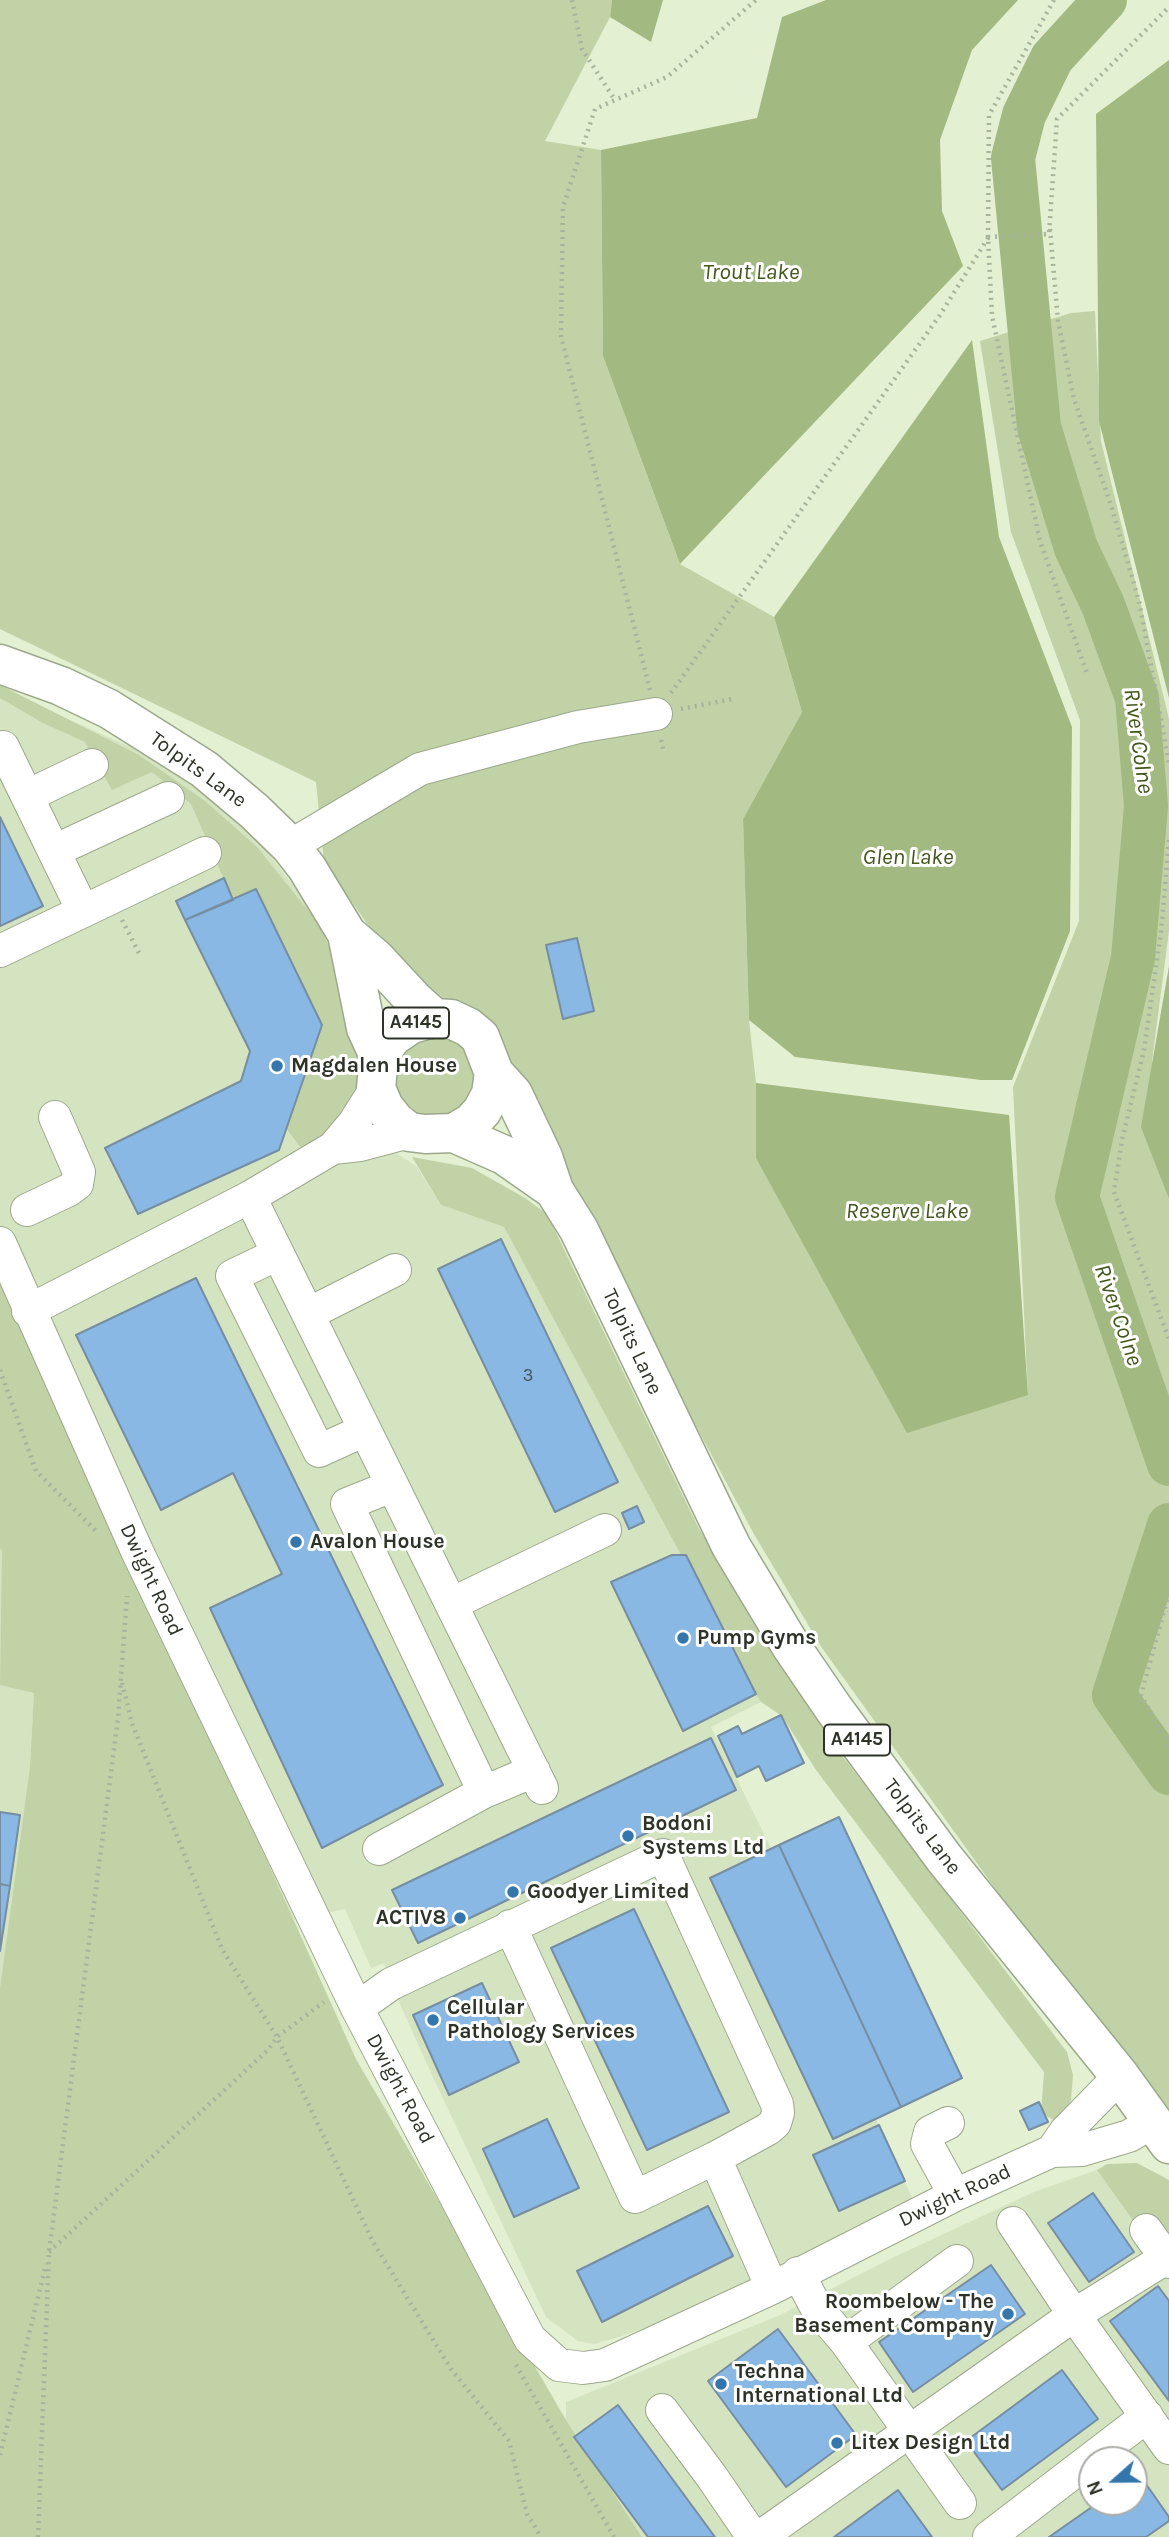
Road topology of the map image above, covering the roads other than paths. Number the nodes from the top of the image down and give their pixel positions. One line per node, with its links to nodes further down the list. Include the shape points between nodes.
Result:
1 (0, 664): 7 (main road, Tolpits Lane / A4145, via 109,709 204,769)
2 (656, 714): 7 (street, via 578,727 420,769)
3 (3, 747): 5 (street)
4 (92, 765): 5 (street)
5 (27, 796): 8 (street)
6 (168, 797): 8 (street)
7 (290, 846): 11 (main road, Tolpits Lane / A4145)
8 (54, 851): 10 (street)
9 (205, 853): 10 (street)
10 (83, 911): 12 (street)
11 (347, 934): 13 (main road, Tolpits Lane / A4145); 14 (main road, Tolpits Lane / A4145)
12 (0, 951)
13 (434, 1017): 14 (main road, A4145, via 411,1024 392,1037); 15 (main road, Tolpits Lane / A4145, via 451,1019 480,1037)
14 (377, 1072): 17 (main road, Tolpits Lane / A4145, via 384,1107); 19 (street, via 354,1123)
15 (494, 1073): 18 (main road, via 482,1111); 20 (main road, Tolpits Lane / A4145, via 513,1094)
16 (55, 1116): 22 (street, via 79,1172 77,1184)
17 (409, 1132): 18 (main road, Tolpits Lane / A4145); 19 (street)
18 (454, 1133): 20 (main road, Tolpits Lane / A4145, via 503,1155)
19 (333, 1148): 21 (street)
20 (554, 1190): 36 (main road, Tolpits Lane / A4145, via 579,1230 731,1546 791,1646 944,1858)
21 (250, 1197): 24 (street); 26 (street)
22 (27, 1210)
23 (0, 1243): 26 (street, Dwight Road)
24 (278, 1254): 27 (street); 28 (street, via 232,1276 319,1451)
25 (395, 1269): 27 (street)
26 (28, 1311): 35 (street, Dwight Road)
27 (308, 1314): 28 (street)
28 (365, 1430): 29 (street)
29 (392, 1486): 31 (street); 32 (street, via 347,1504)
30 (605, 1530): 31 (street)
31 (451, 1604): 32 (street, via 538,1779)
32 (484, 1792): 33 (street)
33 (379, 1849)
34 (510, 1926): 35 (street); 40 (street, via 635,2197); 40 (street, via 663,1855 777,2104 775,2123)
35 (345, 2002): 46 (street, Dwight Road, via 530,2339 559,2365 605,2365)
36 (1120, 2077): 38 (main road, Tolpits Lane / A4145); 39 (street)
37 (948, 2123): 41 (street, via 930,2132 927,2144)
38 (1161, 2133): 39 (street, via 1129,2136 1082,2151)
39 (1052, 2151): 41 (street, Dwight Road)
40 (715, 2158): 46 (street)
41 (955, 2195): 46 (street, Dwight Road)
42 (1013, 2223): 47 (street)
43 (1146, 2230): 45 (street)
44 (957, 2260): 48 (street)
45 (1168, 2260): 47 (street)
46 (785, 2281): 48 (street, via 816,2307)
47 (1074, 2315): 50 (street); 51 (street)
48 (846, 2342): 51 (street)
49 (662, 2410): 54 (street)
50 (1147, 2416): 52 (street); 56 (street)
51 (909, 2431): 53 (street); 55 (street)
52 (1169, 2448)
53 (960, 2502)
54 (753, 2537)
55 (760, 2537)
56 (989, 2537)

